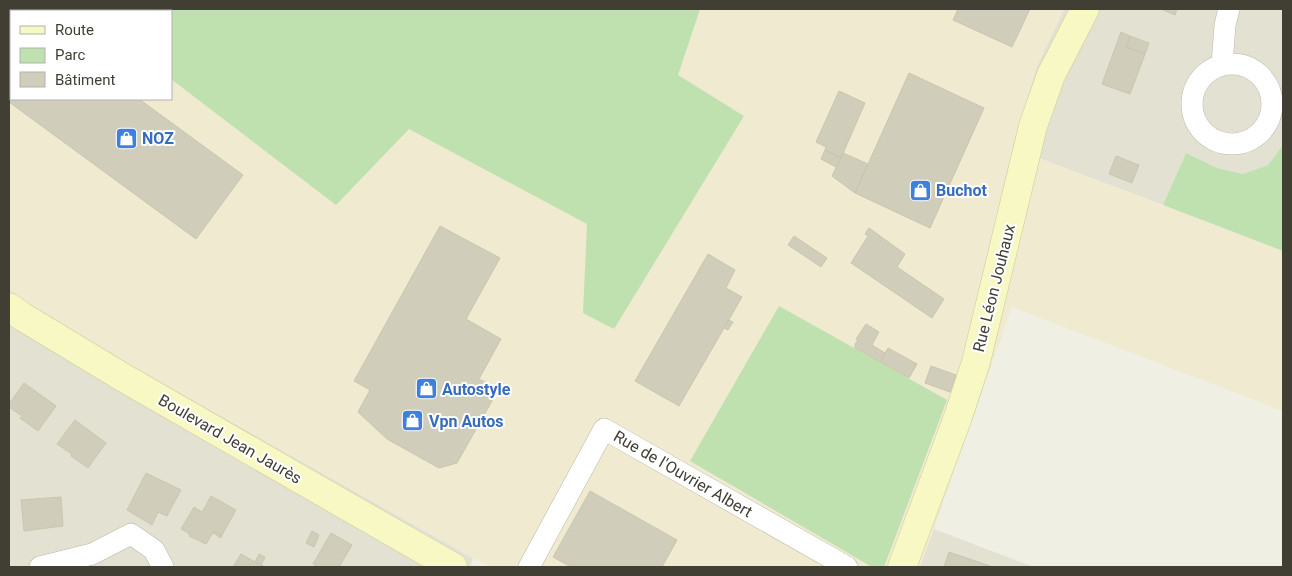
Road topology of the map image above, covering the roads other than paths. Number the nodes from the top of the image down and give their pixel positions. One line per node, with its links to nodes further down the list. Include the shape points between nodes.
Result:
1 (1085, 9): 10 (street, Rue Léon Jouhaux, via 1051,75 1033,126 976,362)
2 (1229, 9): 3 (street)
3 (1222, 64)
4 (9, 307): 7 (street, Boulevard Jean Jaurès, via 124,378)
5 (40, 567): 6 (street, via 92,554 131,534 154,550)
6 (163, 567)
7 (453, 567)
8 (529, 567): 9 (street, Rue de l'Ouvrier Albert, via 604,429)
9 (848, 567)
10 (902, 567)

